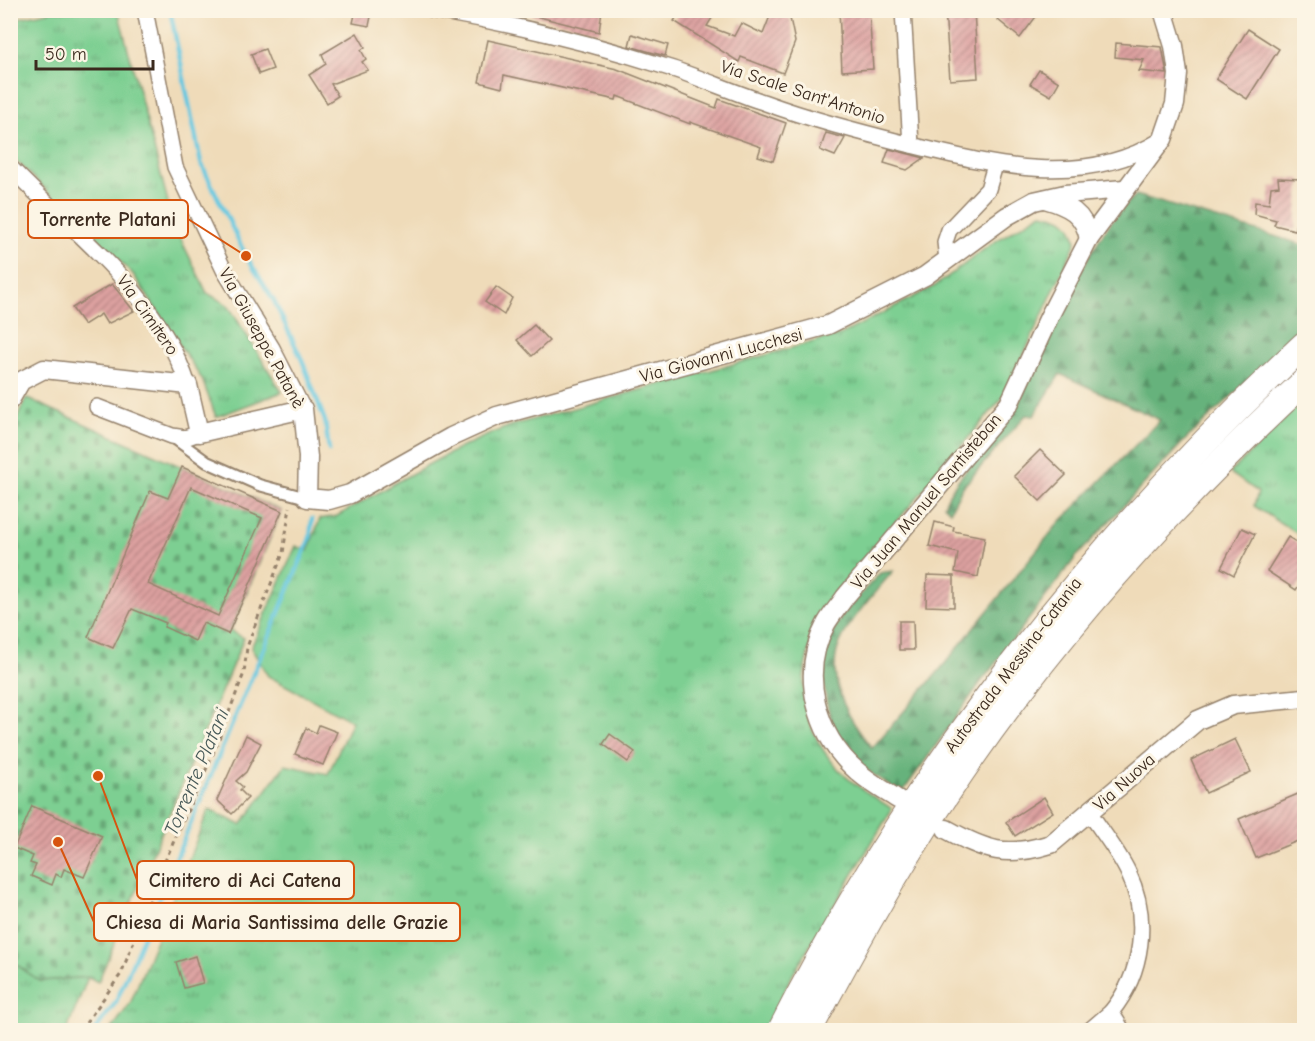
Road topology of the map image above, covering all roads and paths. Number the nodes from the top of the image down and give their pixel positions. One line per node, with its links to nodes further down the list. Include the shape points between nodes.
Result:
1 (145, 10): 20 (street, Via Giuseppe Patanè, via 175,167 224,270 272,348)
2 (432, 10): 6 (street, Via Scale Sant'Antonio, via 608,50 765,103)
3 (903, 10): 6 (street)
4 (1163, 10): 5 (street, Via Juan Manuel Santisteban, via 1178,74 1175,105)
5 (1163, 139): 7 (street, Via Scale Sant'Antonio); 8 (street, Via Juan Manuel Santisteban)
6 (911, 145): 9 (street, Via Scale Sant'Antonio)
7 (1130, 156): 8 (street); 9 (street, Via Scale Sant'Antonio, via 1052,170)
8 (1149, 160): 11 (street, Via Juan Manuel Santisteban)
9 (995, 165): 14 (street, via 988,189 949,230 945,242)
10 (10, 167): 17 (street, Via Cimitero, via 135,290 179,360)
11 (1124, 189): 12 (street, Via Giovanni Lucchesi); 13 (street, Via Juan Manuel Santisteban)
12 (1045, 198): 13 (street, via 1080,215); 14 (street, Via Giovanni Lucchesi, via 1008,216)
13 (1089, 239): 25 (street, Via Juan Manuel Santisteban, via 1009,404 845,597 820,641 813,676 820,721 834,747 857,772)
14 (947, 260): 23 (street, Via Giovanni Lucchesi, via 925,276 828,325 496,416 451,436 350,494 329,500)
15 (1305, 345): 30 (highway, Autostrada Messina-Catania, via 1150,498 1016,657 893,831)
16 (1305, 382): 31 (highway, Autostrada Messina-Catania, via 1168,515 1037,671 914,844)
17 (188, 385): 18 (street, via 44,369 21,381); 21 (street, Via Cimitero)
18 (10, 400)
19 (97, 407): 22 (street)
20 (303, 409): 21 (street); 23 (street, Via Giuseppe Patanè, via 308,457)
21 (199, 433): 22 (street, via 185,438)
22 (172, 436): 23 (street, via 207,462 259,485)
23 (299, 496): 29 (path, via 284,553 247,647 244,673 217,743 121,974)
24 (1305, 698): 26 (street, Via Nuova, via 1233,705 1198,720)
25 (899, 800)
26 (1090, 813): 27 (street, Via Nuova, via 1051,844 1004,853 978,847); 28 (street, via 1127,871 1138,899 1141,936 1136,963 1123,998)
27 (946, 829)
28 (1111, 1012): 32 (street); 33 (street)
29 (81, 1030)
30 (781, 1030)
31 (809, 1030)
32 (1090, 1030)
33 (1122, 1030)

